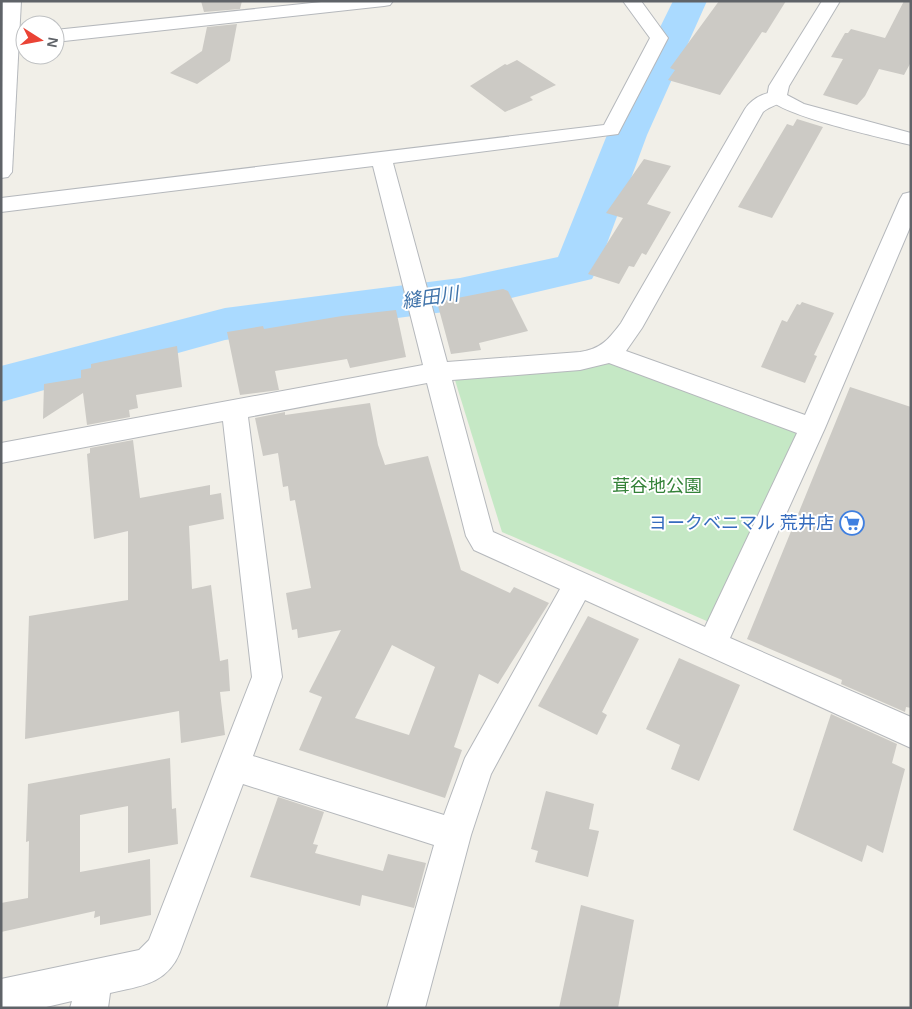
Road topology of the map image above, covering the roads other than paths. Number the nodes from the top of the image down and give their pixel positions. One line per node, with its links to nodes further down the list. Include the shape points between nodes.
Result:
1 (12, 1): 6 (street)
2 (384, 1): 5 (street)
3 (632, 1): 9 (street, via 659,38 611,130)
4 (830, 1): 7 (street, via 779,86)
5 (65, 35)
6 (12, 41): 10 (street)
7 (777, 97): 8 (street, via 797,108); 13 (street, via 755,109 630,328)
8 (911, 139)
9 (380, 158): 12 (street); 14 (street)
10 (1, 172)
11 (911, 199): 16 (street)
12 (1, 205)
13 (610, 354): 14 (street, via 580,361); 16 (street)
14 (436, 372): 15 (street); 18 (street, via 480,536 492,547)
15 (234, 409): 17 (street); 21 (street, via 267,669)
16 (812, 428): 19 (street)
17 (1, 453)
18 (578, 585): 19 (street); 22 (street, via 477,770)
19 (712, 645): 20 (street)
20 (911, 733)
21 (233, 765): 22 (street); 23 (street, via 162,952 152,963)
22 (454, 835): 25 (street)
23 (91, 993): 24 (street)
24 (1, 998)
25 (406, 1008)

